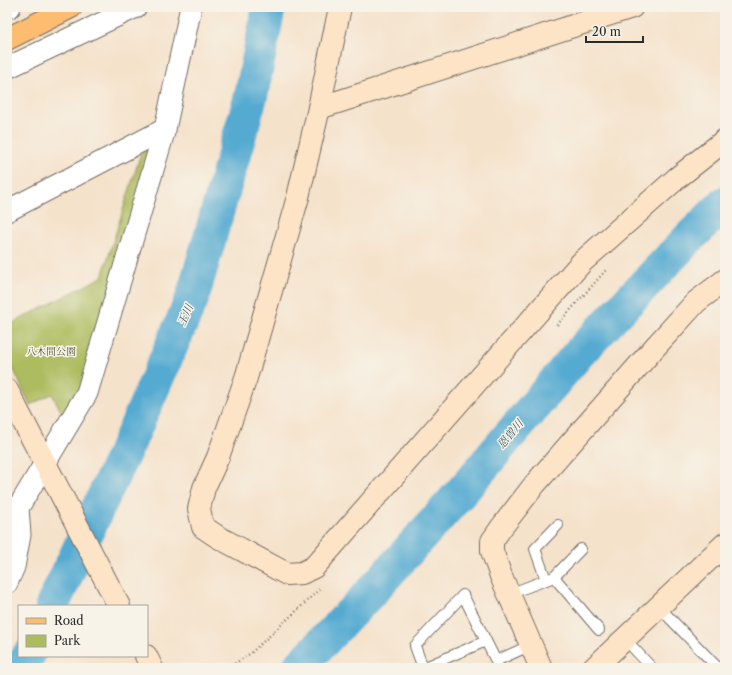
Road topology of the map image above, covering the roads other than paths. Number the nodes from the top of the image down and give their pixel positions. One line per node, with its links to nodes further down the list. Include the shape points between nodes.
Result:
1 (71, 7): 6 (main road)
2 (136, 7): 7 (street)
3 (191, 7): 9 (street)
4 (340, 7): 8 (street)
5 (632, 7): 8 (street)
6 (7, 39)
7 (7, 68)
8 (319, 108): 10 (street, via 298,196 246,378 218,457 204,488 199,509 203,527 287,574 302,573 314,567 582,262 677,178)
9 (165, 129): 11 (street); 14 (street, via 87,393)
10 (725, 140)
11 (7, 211)
12 (725, 280): 22 (street, via 696,302 655,347 535,484 492,541 492,551)
13 (7, 390): 14 (street)
14 (46, 466): 15 (street); 23 (street)
15 (18, 508): 17 (street); 21 (street, via 20,535 14,567)
16 (558, 525): 20 (lane, via 535,549)
17 (7, 531)
18 (725, 544): 24 (street)
19 (581, 549): 20 (lane)
20 (550, 578): 22 (lane); 25 (lane)
21 (7, 583)
22 (509, 594): 28 (street)
23 (118, 605)
24 (659, 606): 26 (street); 36 (lane)
25 (599, 630)
26 (625, 639): 31 (street); 35 (lane)
27 (486, 641): 30 (lane); 33 (lane); 33 (lane, via 463,595 415,646)
28 (531, 645): 30 (lane); 34 (street)
29 (146, 657): 32 (street)
30 (497, 664)
31 (602, 665)
32 (152, 668)
33 (423, 668)
34 (541, 668)
35 (652, 668)
36 (718, 668)

